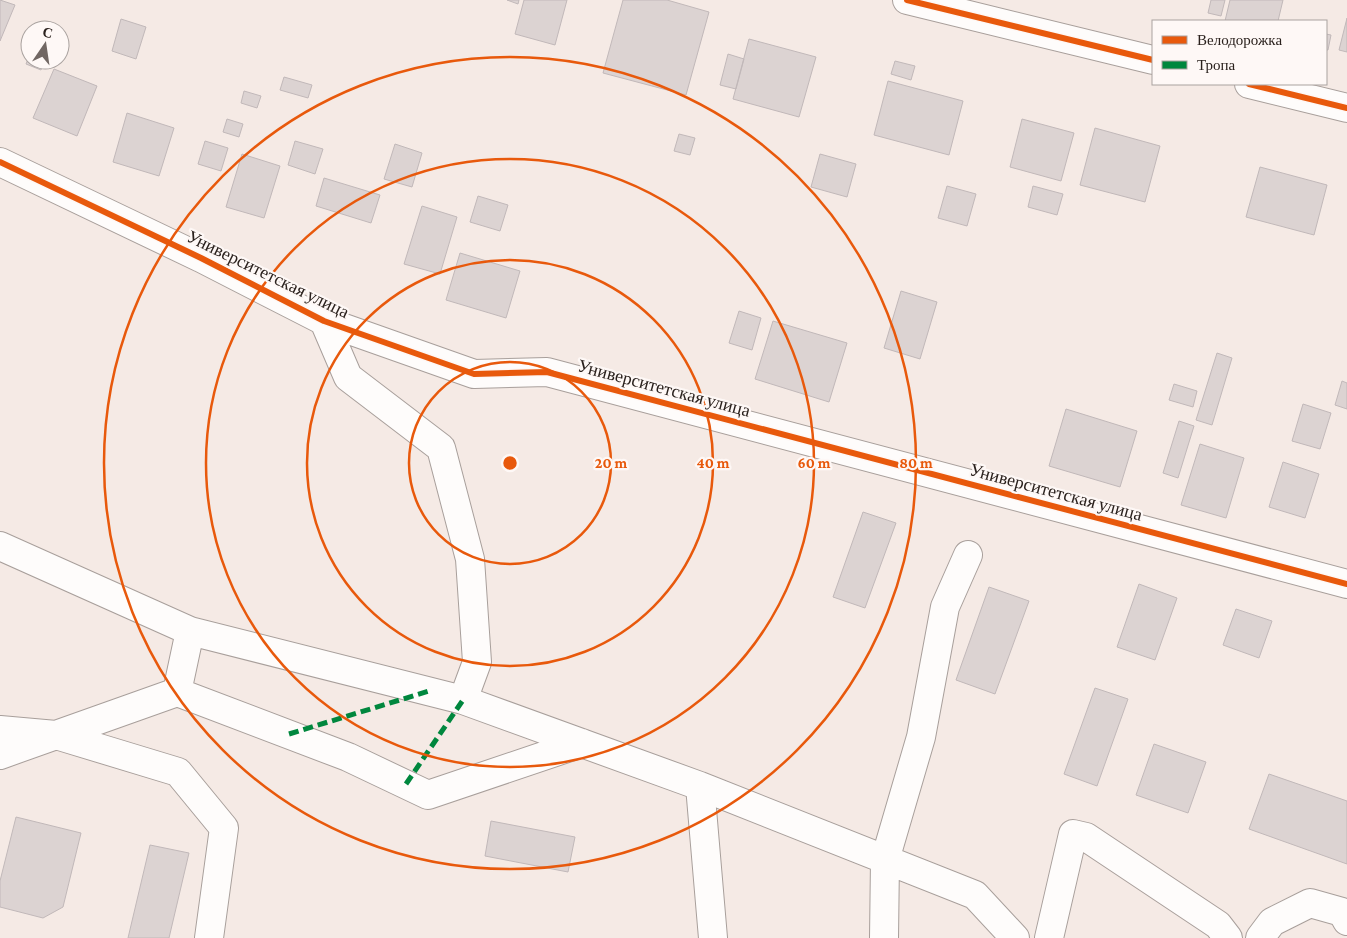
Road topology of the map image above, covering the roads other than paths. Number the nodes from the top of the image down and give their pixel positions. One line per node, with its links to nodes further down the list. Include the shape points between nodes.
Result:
1 (907, 0): 2 (street)
2 (1152, 60)
3 (1253, 85): 4 (street)
4 (1347, 108)
5 (0, 162): 6 (street, Университетская улица)
6 (324, 321): 9 (street, Университетская улица, via 474,374 547,372); 12 (street, via 348,377 441,448 470,559 477,662)
7 (0, 546): 10 (street)
8 (968, 555): 18 (street, via 945,607 921,737)
9 (1347, 584)
10 (190, 631): 11 (street); 12 (street)
11 (177, 692): 14 (street); 15 (street, via 348,757 428,795)
12 (462, 700): 15 (street)
13 (0, 730): 14 (street)
14 (56, 735): 16 (street); 20 (street, via 178,772 224,828)
15 (582, 743): 17 (street)
16 (0, 755)
17 (700, 786): 18 (street); 21 (street)
18 (885, 860): 22 (street); 23 (street, via 975,896)
19 (1347, 921): 26 (street, via 1342,912 1310,904 1272,922)
20 (209, 938)
21 (713, 938)
22 (884, 938)
23 (1015, 938)
24 (1048, 938): 25 (street, via 1073,834 1086,836 1218,925)
25 (1228, 938)
26 (1260, 938)

